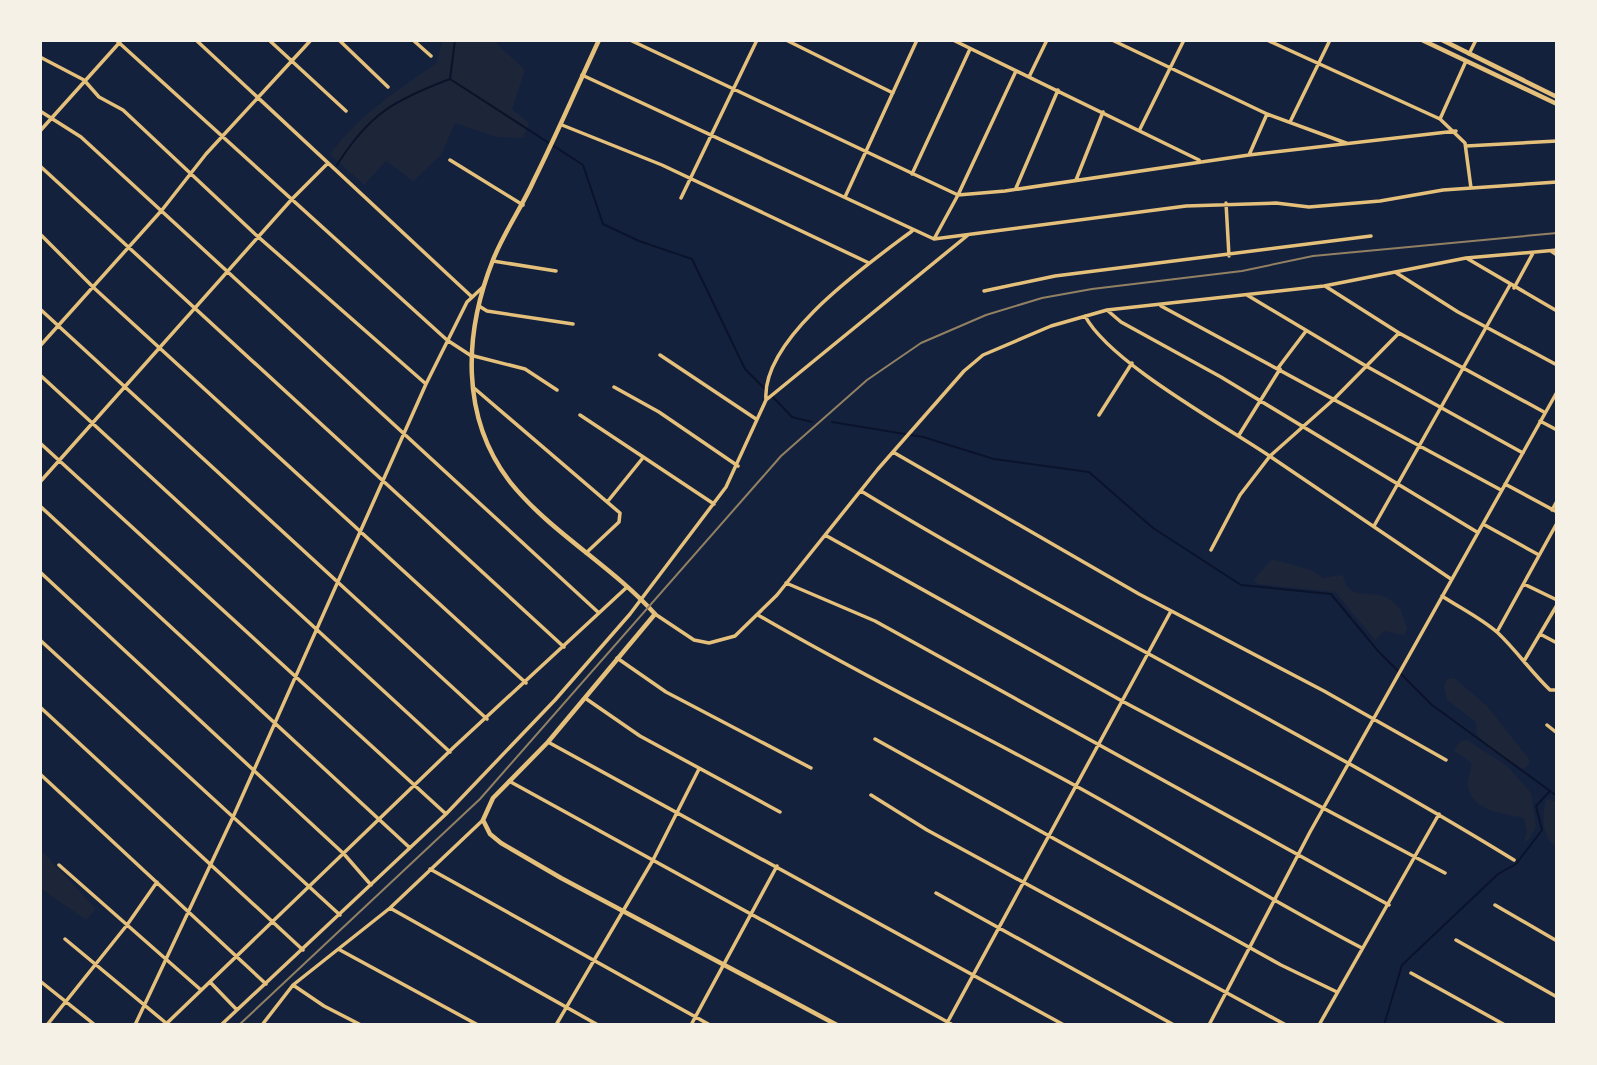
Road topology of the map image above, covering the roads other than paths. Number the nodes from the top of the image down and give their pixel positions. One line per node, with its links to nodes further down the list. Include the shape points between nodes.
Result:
1 (196, 40): 38 (street)
2 (270, 40): 26 (street)
3 (311, 40): 26 (street)
4 (339, 40): 33 (street)
5 (413, 40): 23 (street)
6 (599, 40): 30 (street)
7 (630, 40): 34 (street)
8 (757, 40): 34 (street)
9 (786, 40): 36 (street)
10 (917, 40): 36 (street)
11 (953, 40): 21 (street)
12 (1047, 40): 31 (street)
13 (1112, 40): 28 (street)
14 (1184, 40): 28 (street)
15 (1267, 40): 27 (street)
16 (1330, 40): 27 (street)
17 (1422, 40): 25 (street)
18 (1442, 40): 22 (street)
19 (1476, 40): 22 (street)
20 (119, 41): 32 (street); 52 (street)
21 (970, 48): 29 (street); 63 (street)
22 (1469, 54): 37 (street)
23 (430, 56)
24 (40, 57): 32 (street)
25 (1466, 61): 39 (street); 45 (street)
26 (293, 62): 38 (street); 41 (street)
27 (1319, 65): 45 (street); 46 (street)
28 (1170, 68): 43 (street); 48 (street)
29 (1016, 71): 31 (street); 69 (street)
30 (582, 75): 47 (street); 51 (street)
31 (1029, 77): 35 (street)
32 (84, 80): 44 (street); 62 (street)
33 (388, 87)
34 (733, 90): 51 (street); 56 (street)
35 (1058, 90): 42 (street); 67 (street)
36 (893, 93): 56 (street)
37 (1557, 97)
38 (259, 99): 52 (street); 60 (street)
39 (1557, 104)
40 (40, 111): 44 (street)
41 (346, 111)
42 (1103, 111): 48 (street); 65 (street)
43 (1267, 114): 46 (street); 57 (street)
44 (52, 117): 49 (street); 75 (street)
45 (1440, 119): 50 (street)
46 (1290, 122): 54 (street)
47 (562, 125): 64 (street); 74 (street)
48 (1140, 129): 59 (street)
49 (40, 131)
50 (1456, 131): 54 (street); 55 (street)
51 (712, 135): 64 (street); 70 (street)
52 (223, 136): 62 (street); 72 (street)
53 (1557, 141): 55 (street)
54 (1348, 143): 57 (street)
55 (1466, 146): 68 (street)
56 (865, 153): 63 (street); 70 (street)
57 (1249, 155): 59 (street)
58 (450, 160): 74 (street)
59 (1200, 161): 65 (street)
60 (328, 163): 72 (street); 98 (street)
61 (40, 166): 82 (street)
62 (191, 173): 75 (street); 80 (street)
63 (912, 174): 69 (street)
64 (691, 179): 71 (street); 88 (street)
65 (1076, 180): 67 (street)
66 (1557, 182): 68 (street)
67 (1016, 188): 69 (street)
68 (1471, 188): 73 (street, via 1309,207)
69 (958, 195): 81 (street)
70 (845, 197): 76 (street)
71 (681, 198)
72 (292, 200): 80 (street); 111 (street)
73 (1226, 203): 78 (street); 85 (street)
74 (523, 205): 87 (street)
75 (162, 210): 82 (street); 89 (street)
76 (912, 231): 81 (street); 88 (street)
77 (40, 234): 95 (street)
78 (968, 235): 81 (street); 128 (street)
79 (1371, 236): 85 (street)
80 (259, 238): 89 (street); 122 (street)
81 (934, 239)
82 (129, 247): 95 (street); 102 (street)
83 (1533, 253): 84 (street); 86 (street); 94 (street)
84 (1557, 253)
85 (1228, 256): 96 (street, via 1055,276)
86 (1466, 258): 91 (street); 94 (street)
87 (493, 261): 90 (street); 92 (street)
88 (869, 262): 128 (street, via 790,337 767,380)
89 (229, 271): 102 (street); 140 (street)
90 (556, 271)
91 (1394, 272): 93 (street); 108 (street)
92 (485, 286): 98 (street); 100 (street)
93 (1324, 286): 97 (street); 110 (street)
94 (1512, 287): 104 (street); 108 (street)
95 (94, 288): 107 (street); 113 (street)
96 (984, 292)
97 (1245, 294): 99 (street); 109 (street)
98 (471, 296): 111 (street)
99 (1159, 305): 103 (street); 119 (street)
100 (479, 306): 106 (street); 114 (street)
101 (40, 309): 107 (street)
102 (196, 309): 113 (street); 150 (street)
103 (1107, 310): 105 (street); 130 (street)
104 (1557, 311)
105 (1085, 316): 116 (street, via 1091,328); 144 (street, via 983,355)
106 (573, 324)
107 (59, 326): 112 (street); 124 (street)
108 (1487, 326): 117 (street); 120 (street)
109 (1306, 331): 118 (street); 119 (street)
110 (1399, 332): 118 (street); 120 (street)
111 (447, 340): 114 (street); 122 (street)
112 (40, 346)
113 (162, 348): 124 (street); 164 (street)
114 (470, 355): 123 (street); 126 (street, via 525,369)
115 (660, 355): 135 (street)
116 (1132, 363): 134 (street); 141 (street)
117 (1557, 365)
118 (1366, 366): 129 (street); 131 (street)
119 (1279, 368): 129 (street); 130 (street)
120 (1464, 368): 131 (street); 132 (street)
121 (40, 375): 137 (street)
122 (426, 384): 140 (street)
123 (472, 386): 156 (street); 168 (street, via 480,426 511,483)
124 (126, 387): 137 (street); 172 (street)
125 (614, 387): 149 (street)
126 (557, 390)
127 (1557, 392): 132 (street)
128 (766, 400): 135 (street)
129 (1333, 400): 138 (street); 143 (street)
130 (1258, 401): 138 (street); 141 (street)
131 (1441, 408): 143 (street); 145 (street)
132 (1544, 412): 136 (street)
133 (580, 415): 147 (street)
134 (1099, 415)
135 (756, 419): 149 (street)
136 (1540, 421): 139 (street); 145 (street)
137 (93, 424): 148 (street); 184 (street)
138 (1301, 427): 146 (street); 152 (street)
139 (1557, 430)
140 (406, 433): 150 (street); 181 (street)
141 (1239, 436): 146 (street)
142 (40, 443): 148 (street)
143 (1419, 446): 152 (street); 154 (street)
144 (893, 452): 155 (street); 180 (street)
145 (1523, 453): 153 (street)
146 (1270, 456): 163 (street); 167 (street, via 1240,495)
147 (642, 459): 156 (street); 158 (street)
148 (60, 461): 151 (street); 193 (street)
149 (738, 466): 158 (street)
150 (383, 481): 164 (street); 189 (street)
151 (40, 482)
152 (1398, 484): 163 (street); 165 (street)
153 (1505, 484): 154 (street); 160 (street)
154 (1501, 489): 162 (street)
155 (861, 491): 166 (street); 190 (street)
156 (608, 501): 168 (street, via 621,518)
157 (1557, 501): 160 (street)
158 (714, 504): 177 (street)
159 (40, 506): 201 (street)
160 (1554, 511)
161 (1557, 523): 169 (street)
162 (1482, 524): 165 (street); 169 (street)
163 (1374, 526): 171 (street)
164 (361, 531): 172 (street); 194 (street)
165 (1477, 532): 171 (street)
166 (825, 535): 173 (street); 197 (street)
167 (1211, 550)
168 (585, 554): 175 (street)
169 (1539, 555): 174 (street)
170 (40, 572): 210 (street)
171 (1451, 579): 176 (street)
172 (337, 582): 184 (street); 199 (street)
173 (786, 583): 183 (street); 206 (street, via 875,621)
174 (1524, 584): 178 (street); 185 (street)
175 (626, 588): 177 (street); 181 (street)
176 (1442, 595): 185 (street); 200 (street)
177 (640, 600): 182 (street); 221 (street, via 555,700)
178 (1557, 600)
179 (1557, 605): 186 (street)
180 (1171, 611): 190 (street); 200 (street)
181 (599, 614): 189 (street)
182 (655, 614): 183 (street, via 694,640 709,643 735,636); 191 (street)
183 (758, 615): 216 (street)
184 (316, 628): 193 (street); 207 (street)
185 (1497, 632): 192 (street)
186 (1540, 633): 188 (street); 192 (street)
187 (40, 640): 223 (street)
188 (1557, 643)
189 (564, 647): 194 (street)
190 (1147, 655): 197 (street); 209 (street)
191 (617, 658): 196 (street); 211 (street, via 666,692)
192 (1524, 661): 195 (street, via 1550,690)
193 (295, 678): 201 (street); 215 (street)
194 (526, 683): 199 (street)
195 (1557, 690)
196 (585, 698): 205 (street); 212 (street)
197 (1122, 701): 206 (street); 218 (street)
198 (40, 707): 233 (street)
199 (486, 719): 207 (street)
200 (1373, 719): 208 (street); 209 (street)
201 (275, 721): 210 (street); 224 (street)
202 (1546, 725): 203 (street)
203 (1557, 733)
204 (875, 739): 226 (street)
205 (548, 742): 214 (street); 220 (street)
206 (1098, 744): 216 (street); 229 (street)
207 (450, 752): 215 (street)
208 (1446, 760)
209 (1348, 764): 218 (street); 222 (street)
210 (253, 768): 223 (street); 228 (street)
211 (811, 768)
212 (699, 769): 219 (street); 220 (street)
213 (40, 774): 239 (street)
214 (509, 781): 225 (street, via 494,797); 231 (street)
215 (415, 785): 221 (street); 224 (street)
216 (1076, 786): 226 (street); 243 (street)
217 (871, 795): 238 (street, via 927,830)
218 (1324, 809): 229 (street); 230 (street)
219 (780, 812)
220 (676, 813): 231 (street); 235 (street)
221 (446, 814): 227 (street)
222 (1439, 814): 230 (street); 232 (street)
223 (233, 817): 233 (street); 241 (street)
224 (380, 818): 227 (street); 228 (street)
225 (483, 820): 236 (street); 248 (street, via 501,843)
226 (1050, 835): 238 (street); 257 (street)
227 (410, 848): 240 (street)
228 (344, 854): 240 (street); 241 (street)
229 (1300, 854): 243 (street); 244 (street)
230 (1413, 859): 237 (street); 244 (street)
231 (653, 860): 248 (street); 249 (street)
232 (1514, 860)
233 (211, 864): 247 (street); 251 (street)
234 (59, 865): 252 (street)
235 (776, 866): 249 (street); 267 (street)
236 (430, 869): 246 (street); 263 (street)
237 (1445, 873)
238 (1025, 880): 253 (street); 274 (street)
239 (157, 882): 247 (street); 252 (street)
240 (371, 885): 250 (street)
241 (309, 887): 250 (street); 251 (street)
242 (936, 893): 253 (street)
243 (1274, 902): 257 (street); 258 (street)
244 (1388, 905): 258 (street)
245 (1495, 905): 256 (street)
246 (390, 908): 260 (street); 278 (street)
247 (189, 911): 261 (street); 262 (street)
248 (622, 913): 263 (street); 265 (street)
249 (752, 914): 265 (street); 281 (street)
250 (340, 915): 259 (street)
251 (273, 921): 259 (street); 261 (street)
252 (127, 925): 262 (street); 264 (street)
253 (998, 929): 267 (street); 297 (street)
254 (65, 939): 264 (street)
255 (1456, 940): 275 (street)
256 (1557, 941)
257 (1250, 947): 273 (street); 274 (street)
258 (1362, 948): 273 (street)
259 (303, 950): 270 (street)
260 (340, 950): 271 (street); 289 (street)
261 (237, 956): 269 (street); 270 (street)
262 (167, 958): 272 (street); 277 (street)
263 (596, 959): 278 (street); 280 (street)
264 (96, 964): 276 (street); 277 (street)
265 (725, 965): 280 (street); 294 (street)
266 (1411, 974): 301 (street)
267 (972, 976): 281 (street); 296 (street)
268 (40, 981): 276 (street)
269 (210, 982): 272 (street); 279 (street)
270 (266, 984): 279 (street)
271 (293, 985): 287 (street); 288 (street)
272 (201, 990): 282 (street)
273 (1337, 992): 300 (street)
274 (1225, 993): 298 (street); 299 (street)
275 (1557, 997)
276 (66, 1003): 283 (street); 284 (street)
277 (146, 1005): 282 (street); 285 (street)
278 (566, 1007): 290 (street); 291 (street)
279 (237, 1010): 286 (street)
280 (695, 1017): 292 (street); 293 (street)
281 (946, 1023): 295 (street)
282 (166, 1024)
283 (47, 1025)
284 (95, 1025)
285 (135, 1025)
286 (222, 1025)
287 (262, 1025)
288 (361, 1025)
289 (478, 1025)
290 (556, 1025)
291 (598, 1025)
292 (691, 1025)
293 (710, 1025)
294 (837, 1025)
295 (953, 1025)
296 (1065, 1025)
297 (1174, 1025)
298 (1209, 1025)
299 (1286, 1025)
300 (1319, 1025)
301 (1505, 1025)

